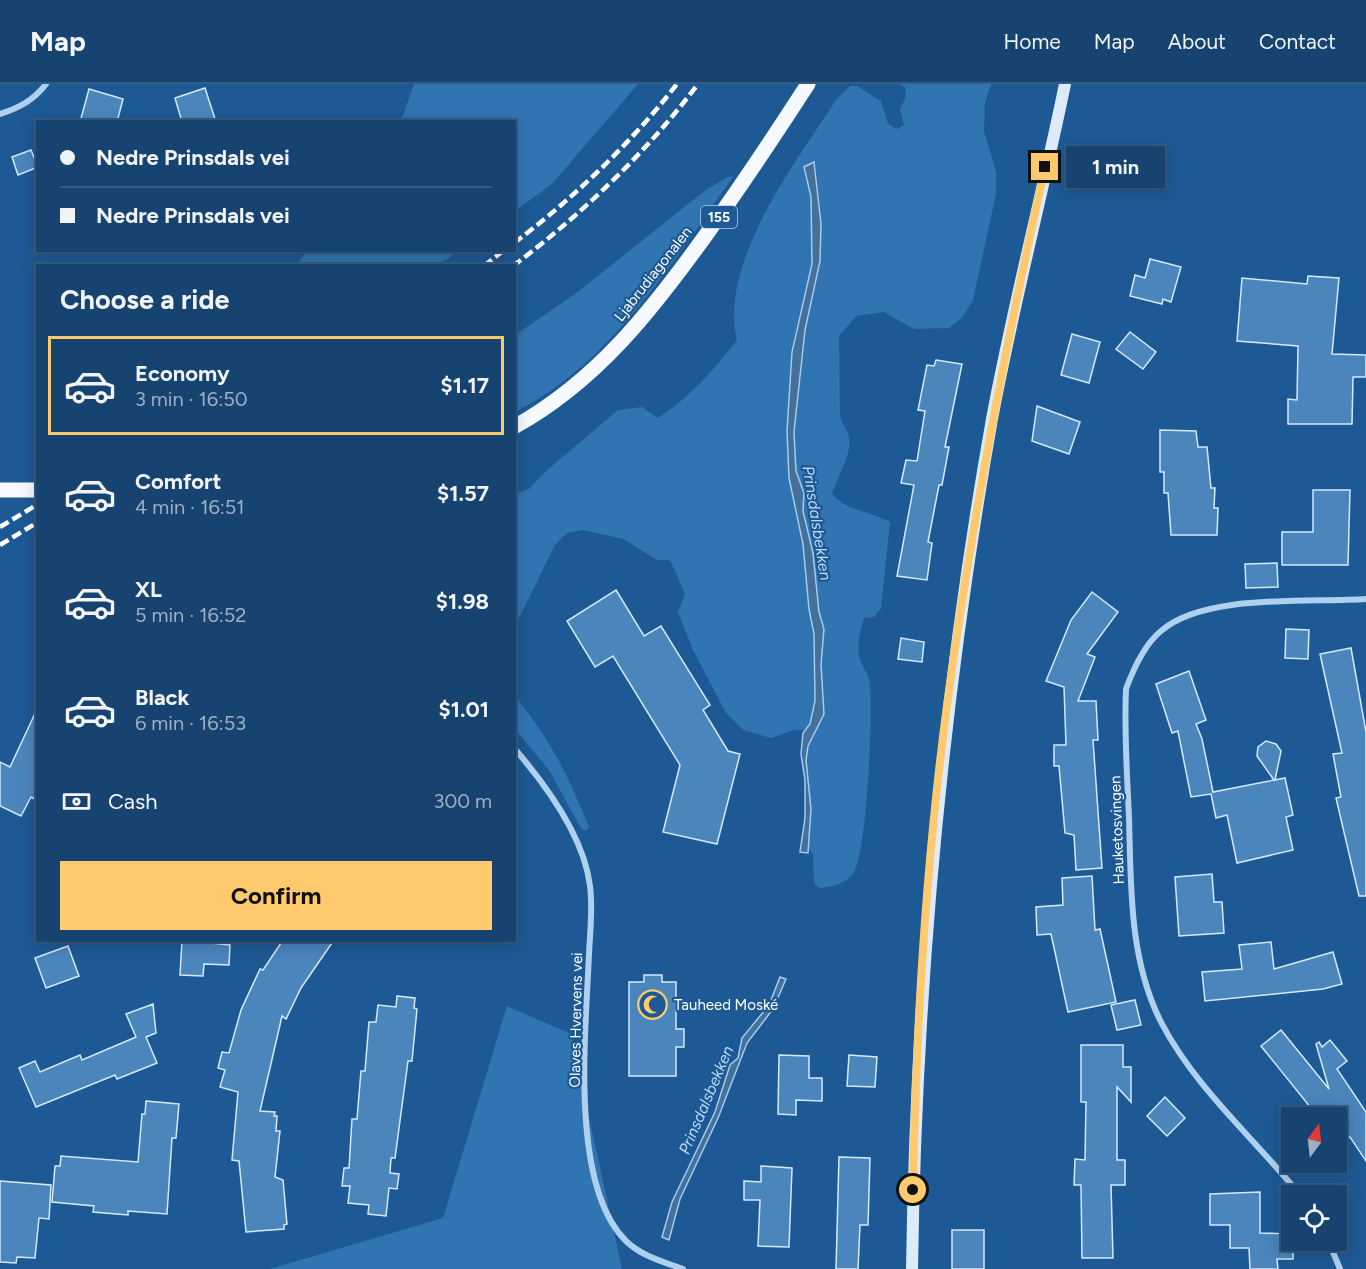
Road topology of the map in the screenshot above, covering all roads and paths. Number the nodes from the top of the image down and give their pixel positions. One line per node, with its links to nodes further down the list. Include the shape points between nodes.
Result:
1 (46, 84): 4 (street, via 22,106)
2 (808, 84): 5 (main road, Ljabrudiagonalen / 155, via 648,313 577,385)
3 (1065, 84): 13 (main road, via 998,387 948,700 923,973 914,1132)
4 (0, 114)
5 (516, 426)
6 (0, 490): 7 (main road)
7 (36, 490)
8 (1366, 599): 10 (street, Hauketosvingen, via 1233,604 1174,621 1159,632 1126,689 1131,905 1148,992 1161,1023 1201,1082)
9 (516, 750): 12 (street, Olaves Hvervens vei, via 562,811 590,885 586,1120 600,1200 618,1232 635,1249)
10 (1291, 1185)
11 (1333, 1251): 14 (street)
12 (683, 1269)
13 (912, 1269)
14 (1340, 1269)

